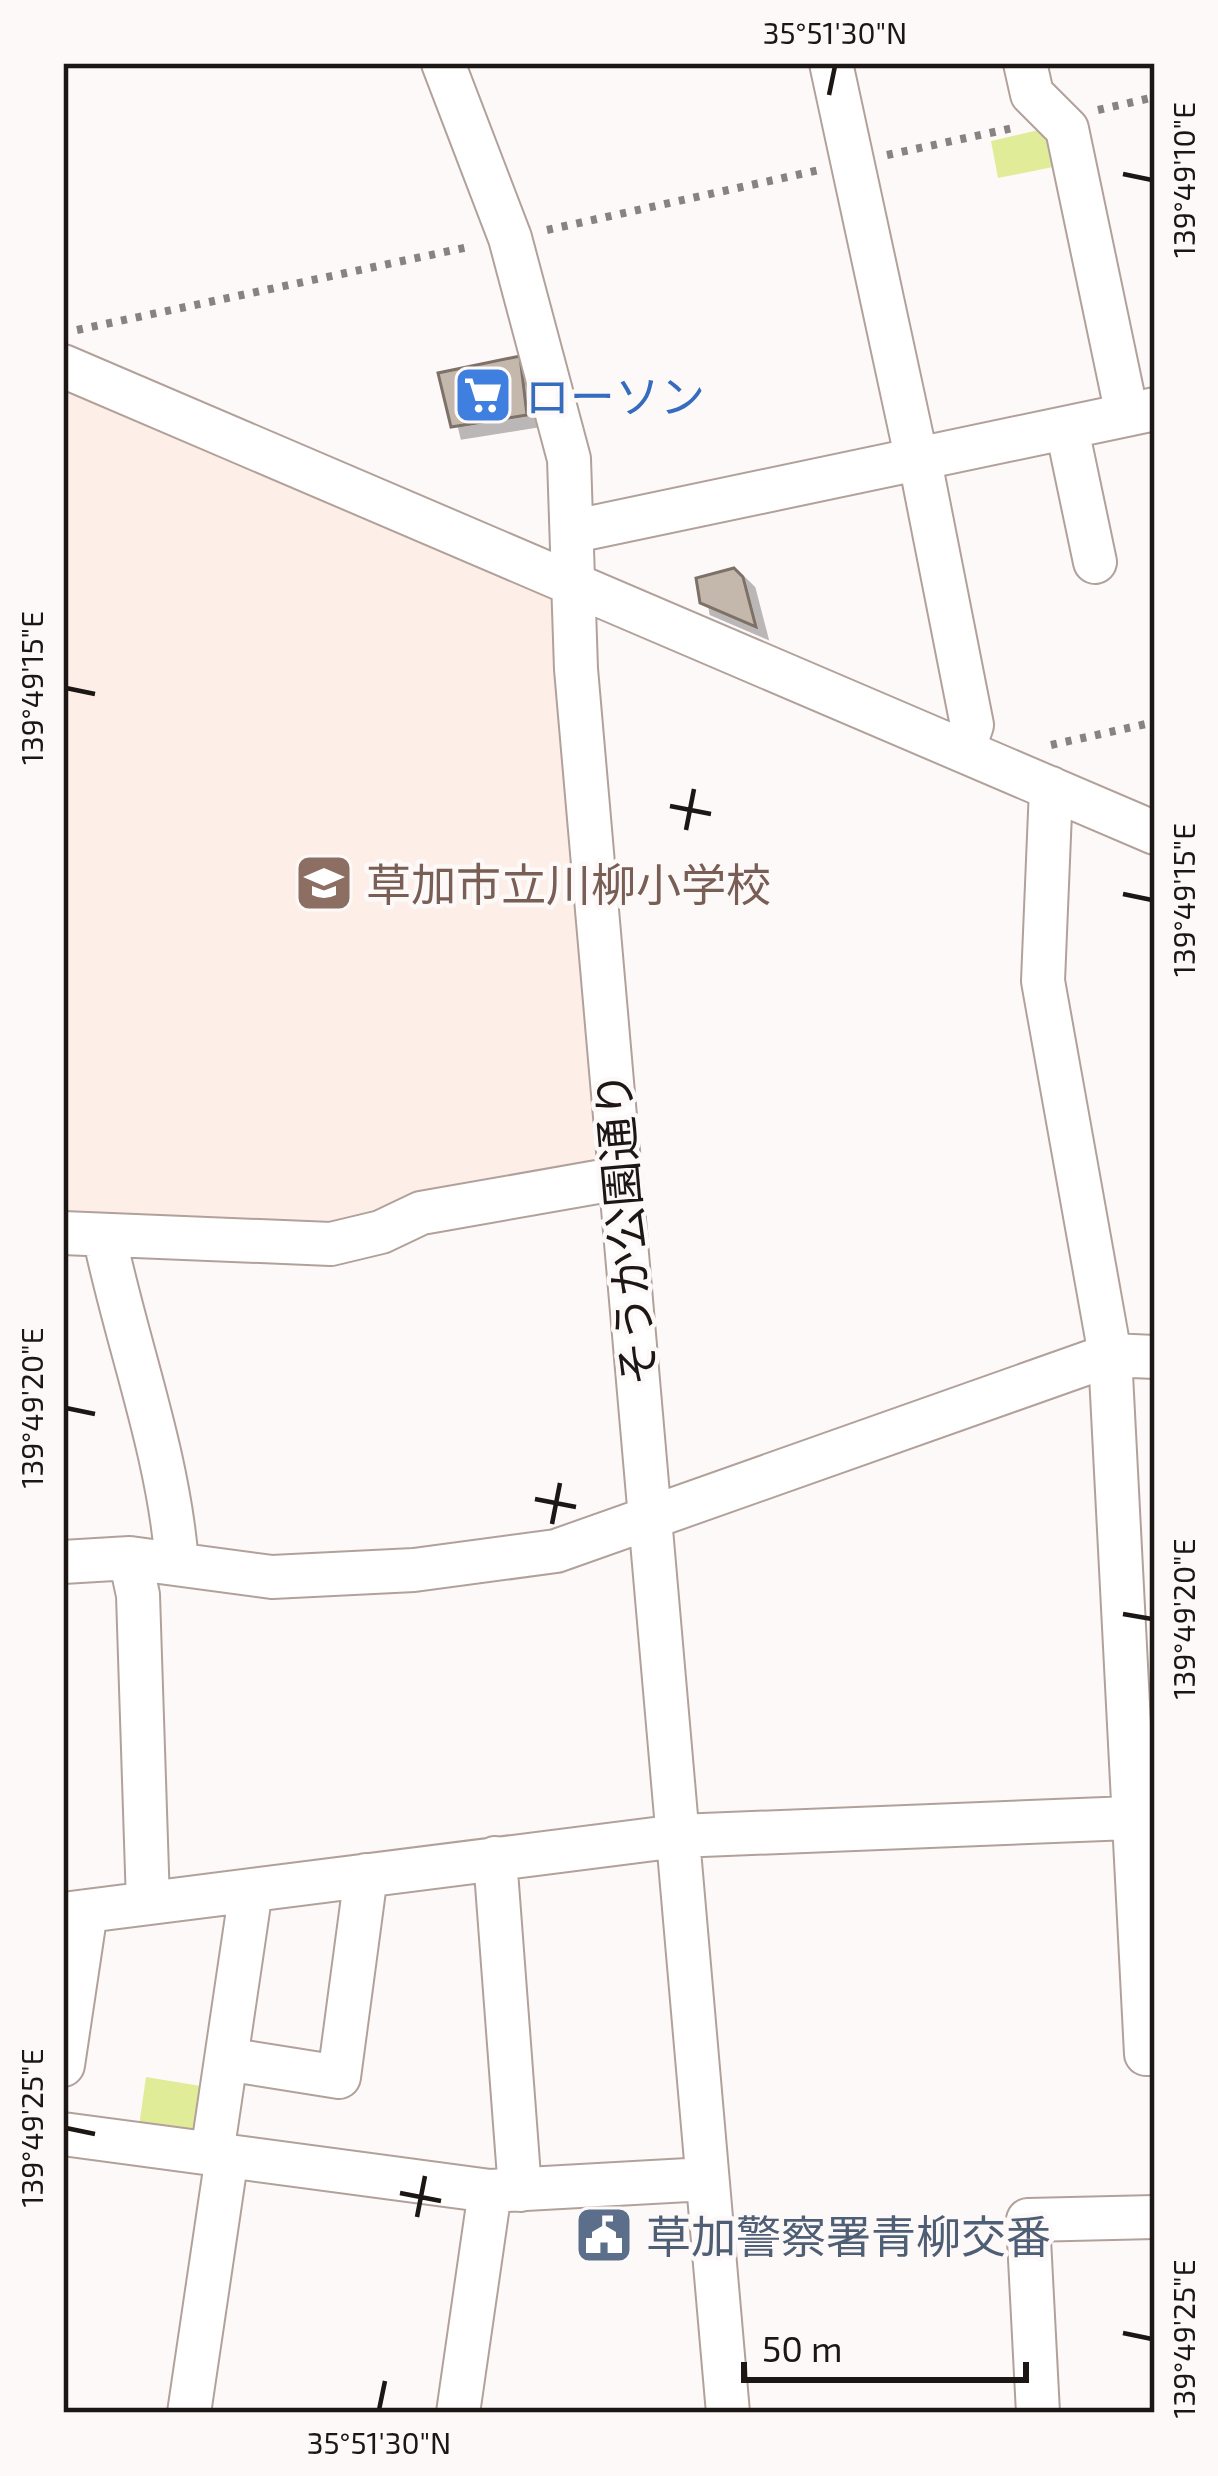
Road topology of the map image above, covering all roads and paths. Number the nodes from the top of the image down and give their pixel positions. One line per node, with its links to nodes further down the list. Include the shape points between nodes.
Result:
1 (443, 63): 7 (street, そうか公園通り)
2 (831, 63): 6 (street)
3 (1025, 63): 5 (street, via 1032,94)
4 (1155, 98): 5 (path)
5 (1061, 118): 6 (path); 10 (street)
6 (852, 163): 7 (path); 12 (street)
7 (510, 238): 8 (path); 13 (street, そうか公園通り, via 568,459)
8 (63, 333)
9 (63, 366): 15 (street)
10 (1141, 412): 11 (street)
11 (1067, 428): 12 (street); 14 (street)
12 (919, 461): 13 (street); 17 (street, via 972,725)
13 (575, 531): 15 (street, そうか公園通り)
14 (1095, 562)
15 (572, 584): 17 (street); 21 (street, そうか公園通り)
16 (1155, 722): 18 (path)
17 (964, 748): 19 (street)
18 (1030, 749)
19 (1052, 788): 20 (street); 23 (street, via 1043,981)
20 (1155, 833)
21 (620, 1178): 22 (street, via 421,1214 332,1244); 25 (street, そうか公園通り)
22 (84, 1234): 28 (street, via 149,1398)
23 (1110, 1355): 24 (street); 25 (street); 29 (street)
24 (1155, 1357)
25 (647, 1518): 28 (street, via 556,1551 414,1570 272,1577); 30 (street, そうか公園通り)
26 (130, 1558): 27 (street); 28 (street); 34 (street, via 138,1595)
27 (63, 1562)
28 (177, 1563)
29 (1144, 1817): 30 (street); 36 (street, via 1147,2054)
30 (678, 1836): 31 (street); 41 (street, そうか公園通り)
31 (495, 1858): 32 (street); 42 (street)
32 (366, 1875): 33 (street); 37 (street, via 339,2077)
33 (251, 1890): 34 (street); 37 (street)
34 (148, 1904): 35 (street)
35 (74, 1913): 38 (street)
36 (1155, 2054)
37 (226, 2060): 40 (street)
38 (63, 2065)
39 (63, 2134): 40 (street)
40 (219, 2155): 42 (street); 44 (street)
41 (706, 2179): 42 (street); 46 (street, そうか公園通り)
42 (505, 2191): 45 (street)
43 (1155, 2217): 47 (street, via 1028,2220)
44 (189, 2413)
45 (458, 2413)
46 (728, 2413)
47 (1038, 2413)

